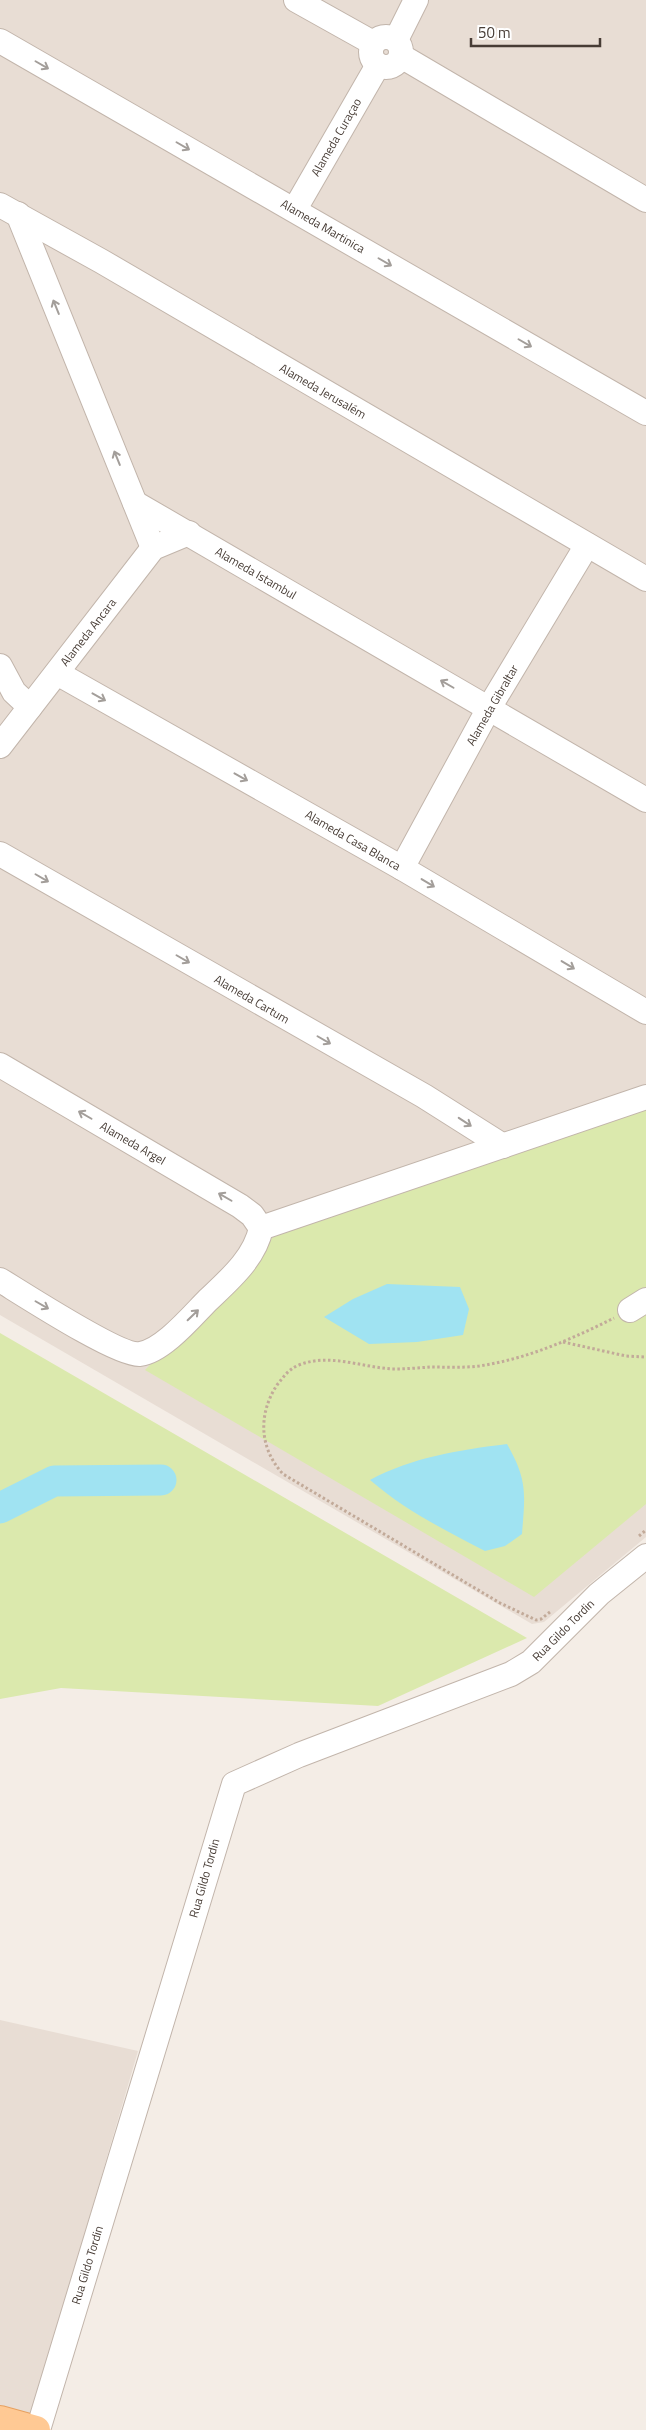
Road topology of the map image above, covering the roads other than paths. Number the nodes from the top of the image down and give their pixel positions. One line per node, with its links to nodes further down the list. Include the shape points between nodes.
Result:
1 (296, 0): 4 (street)
2 (416, 0): 4 (street, Alameda Curaçao)
3 (0, 41): 6 (street, Alameda Martinica, one-way to 6)
4 (387, 51): 5 (street); 6 (street, Alameda Curaçao)
5 (646, 200)
6 (295, 209): 8 (street, Alameda Martinica, one-way to 8)
7 (9, 210): 9 (street, one-way to 7); 11 (street, Alameda Jerusalém)
8 (646, 413)
9 (135, 503): 10 (street, Alameda Istambul); 12 (street)
10 (189, 533): 12 (street, Alameda Ancara); 17 (street, Alameda Istambul, one-way to 10)
11 (587, 545): 13 (street, Alameda Jerusalém); 17 (street, Alameda Gibraltar)
12 (153, 548): 15 (street, Alameda Ancara)
13 (646, 579)
14 (0, 666): 16 (street, via 14,692)
15 (57, 673): 16 (street, Alameda Ancara); 21 (street, Alameda Casa Blanca, one-way to 21)
16 (30, 707): 18 (street, Alameda Ancara)
17 (489, 708): 19 (street, Alameda Istambul); 21 (street, Alameda Gibraltar)
18 (0, 746)
19 (646, 800)
20 (0, 854): 25 (street, Alameda Cartum, one-way to 25, via 424,1096)
21 (402, 868): 22 (street, Alameda Casa Blanca, one-way to 22)
22 (646, 1012)
23 (0, 1065): 26 (street, Alameda Argel, one-way to 23, via 240,1206)
24 (646, 1097): 25 (street)
25 (503, 1146): 26 (street)
26 (261, 1228): 27 (street, one-way to 26, via 117,1348 140,1354 157,1348 220,1288 244,1263 258,1242)
27 (0, 1280)
28 (639, 1549): 30 (street, Rua Gildo Tordin, via 531,1662 511,1674 299,1755 234,1784)
29 (0, 2420): 30 (main road)
30 (37, 2430)

